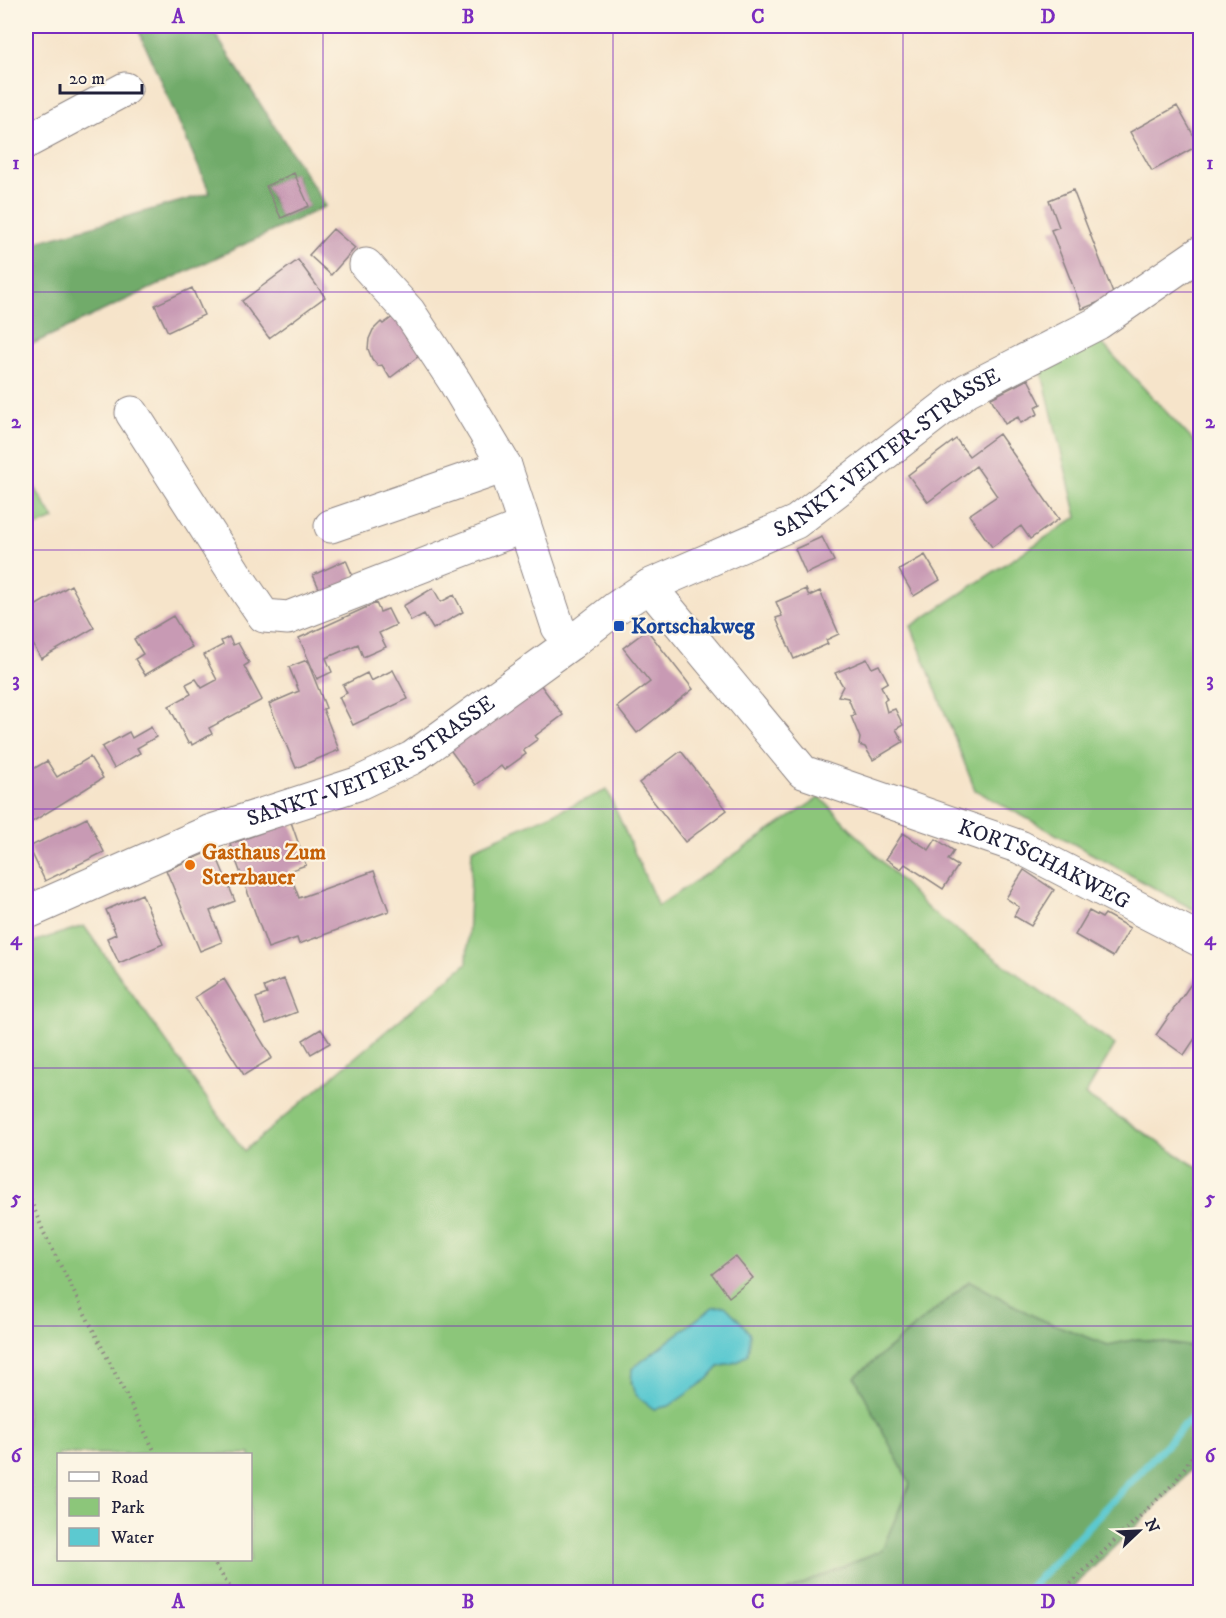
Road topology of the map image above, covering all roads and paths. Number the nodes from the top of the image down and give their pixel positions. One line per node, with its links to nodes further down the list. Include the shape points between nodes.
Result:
1 (125, 88): 2 (street)
2 (26, 142)
3 (1200, 253): 9 (street, SANKT-VEITER-STRASSE, via 1098,323 968,390 796,522)
4 (366, 265): 6 (street, via 409,312)
5 (132, 413): 8 (street, via 264,616 288,618)
6 (505, 466): 7 (street); 8 (street)
7 (331, 526)
8 (524, 526): 10 (street, via 558,627)
9 (649, 586): 10 (street, SANKT-VEITER-STRASSE); 12 (street, KORTSCHAKWEG, via 803,772 1020,847)
10 (571, 643): 11 (street, SANKT-VEITER-STRASSE, via 412,758 357,784 209,832)
11 (26, 913)
12 (1200, 940)
13 (26, 1189): 15 (path, via 44,1233)
14 (1200, 1445): 18 (path, via 1174,1483)
15 (155, 1453)
16 (213, 1561): 17 (path)
17 (233, 1593)
18 (1062, 1593)

